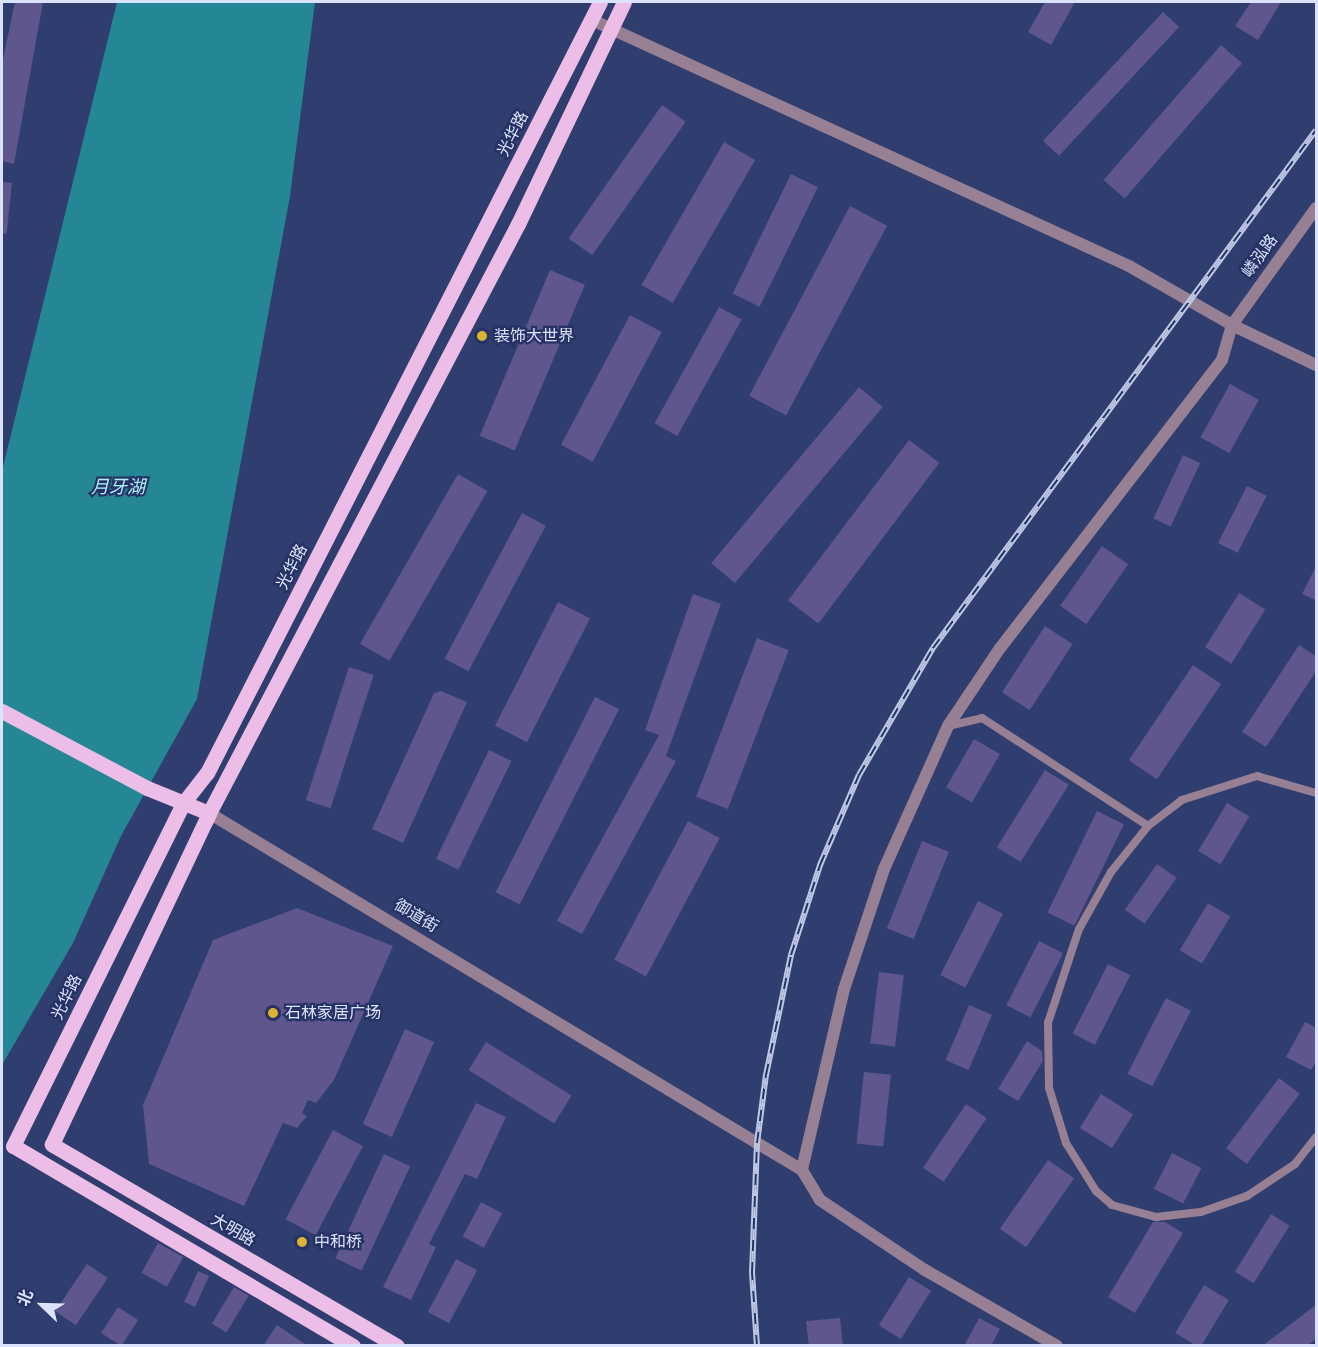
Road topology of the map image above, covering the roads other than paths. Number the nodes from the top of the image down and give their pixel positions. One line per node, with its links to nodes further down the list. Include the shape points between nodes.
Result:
1 (600, 2): 3 (main road, 光华路)
2 (624, 2): 4 (main road)
3 (592, 20): 4 (street); 11 (main road, 光华路, via 207,773)
4 (612, 28): 6 (street, via 1129,266); 12 (main road, via 507,245)
5 (1317, 208): 6 (street, 嶙泓路)
6 (1232, 325): 7 (street); 9 (street, via 1222,360 1000,648)
7 (1317, 365)
8 (2, 711): 11 (main road)
9 (948, 726): 13 (lane, via 982,718); 16 (street, via 884,869 844,989)
10 (1317, 793): 13 (lane, via 1257,776 1182,800)
11 (184, 802): 12 (main road); 15 (main road, 光华路)
12 (209, 813): 16 (street, 御道街); 18 (main road, 大明路, via 52,1144)
13 (1148, 826): 14 (lane, via 1111,872 1079,929 1048,1023 1049,1089 1066,1143 1096,1191 1112,1205 1156,1217 1201,1212 1247,1196 1295,1164)
14 (1317, 1137)
15 (7, 1148): 17 (main road)
16 (802, 1170): 19 (street, via 820,1200 925,1270)
17 (353, 1346)
18 (397, 1346)
19 (1057, 1346)

